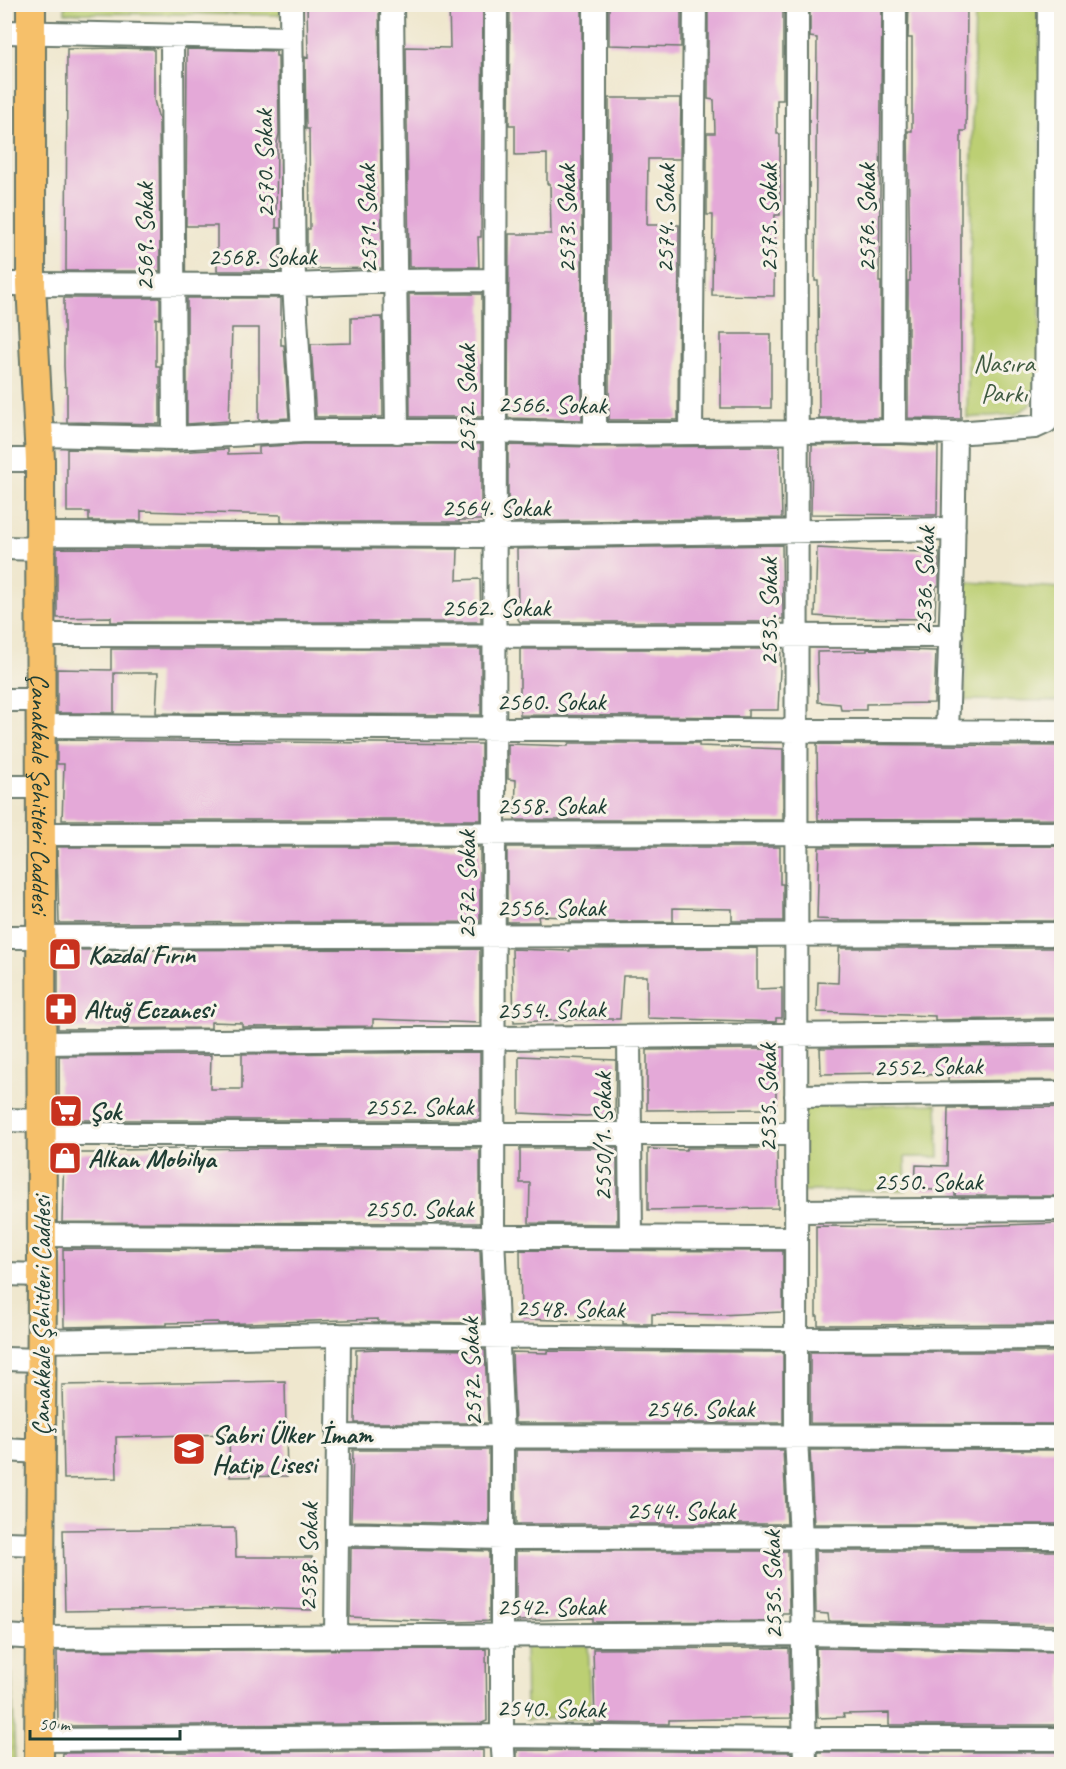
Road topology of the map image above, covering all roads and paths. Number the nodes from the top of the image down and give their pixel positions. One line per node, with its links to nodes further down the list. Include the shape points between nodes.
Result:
1 (31, 4): 10 (main road, Çanakkale Şehitleri Caddesi)
2 (291, 4): 12 (street, 2570. Sokak)
3 (392, 4): 14 (street, 2571. Sokak)
4 (496, 4): 13 (street, 2572. Sokak)
5 (595, 4): 25 (street, 2573. Sokak)
6 (695, 4): 23 (street, 2574. Sokak)
7 (796, 4): 22 (street, 2575. Sokak)
8 (895, 4): 20 (street, 2576. Sokak)
9 (1049, 4): 24 (street, 2566. Sokak, via 1046,422 1035,427)
10 (18, 33): 11 (street); 15 (main road, Çanakkale Şehitleri Caddesi)
11 (172, 37): 12 (street); 16 (street, 2569. Sokak)
12 (291, 38): 17 (street, 2570. Sokak)
13 (494, 280): 14 (street, 2568. Sokak); 19 (street, 2572. Sokak)
14 (396, 281): 17 (street, 2568. Sokak); 21 (street, 2571. Sokak)
15 (18, 284): 16 (street, 2568. Sokak); 27 (main road, Çanakkale Şehitleri Caddesi)
16 (173, 284): 17 (street, 2568. Sokak); 26 (street, 2569. Sokak)
17 (294, 285): 18 (street, 2570. Sokak)
18 (303, 431): 21 (street, 2566. Sokak); 26 (street, 2566. Sokak)
19 (495, 431): 21 (street, 2566. Sokak); 25 (street, 2566. Sokak); 31 (street, 2572. Sokak)
20 (894, 431): 22 (street, 2566. Sokak); 24 (street, 2566. Sokak)
21 (397, 432)
22 (797, 432): 23 (street, 2566. Sokak); 30 (street, 2535. Sokak)
23 (691, 433): 25 (street, 2566. Sokak)
24 (955, 433): 29 (street, 2536. Sokak)
25 (595, 434)
26 (174, 438): 27 (street, 2566. Sokak)
27 (40, 448): 28 (street, 2566. Sokak); 32 (main road, Çanakkale Şehitleri Caddesi)
28 (4, 460)
29 (954, 529): 30 (street, 2564. Sokak); 37 (street, 2536. Sokak)
30 (798, 530): 31 (street, 2564. Sokak); 36 (street, 2535. Sokak)
31 (495, 536): 32 (street, 2564. Sokak); 35 (street, 2572. Sokak)
32 (40, 541): 33 (street, 2564. Sokak); 34 (main road, Çanakkale Şehitleri Caddesi)
33 (4, 548)
34 (40, 635): 35 (street, 2562. Sokak); 39 (main road, Çanakkale Şehitleri Caddesi)
35 (495, 636): 36 (street, 2562. Sokak); 40 (street, 2572. Sokak)
36 (796, 636): 37 (street, 2562. Sokak); 41 (street, 2535. Sokak)
37 (951, 636): 42 (street, 2536. Sokak)
38 (4, 700): 39 (street, 2560. Sokak)
39 (40, 713): 40 (street, 2560. Sokak); 45 (main road, Çanakkale Şehitleri Caddesi)
40 (495, 729): 41 (street, 2560. Sokak); 49 (street, 2572. Sokak)
41 (796, 730): 42 (street, 2560. Sokak); 46 (street, 2535. Sokak)
42 (947, 731): 43 (street, 2560. Sokak)
43 (1062, 732)
44 (4, 787): 45 (street)
45 (41, 787): 48 (main road, Çanakkale Şehitleri Caddesi)
46 (796, 833): 47 (street, 2558. Sokak); 49 (street, 2558. Sokak); 51 (street, 2535. Sokak)
47 (1062, 833)
48 (41, 834): 49 (street, 2558. Sokak); 54 (main road, Çanakkale Şehitleri Caddesi)
49 (494, 834): 52 (street, 2572. Sokak)
50 (1062, 934): 51 (street, 2556. Sokak)
51 (796, 935): 52 (street, 2556. Sokak); 56 (street, 2535. Sokak)
52 (494, 936): 54 (street, 2556. Sokak); 58 (street, 2572. Sokak)
53 (4, 937): 54 (street, 2556. Sokak)
54 (41, 937): 59 (main road, Çanakkale Şehitleri Caddesi)
55 (1062, 1032): 56 (street, 2554. Sokak)
56 (796, 1035): 57 (street, 2554. Sokak); 61 (street, 2535. Sokak)
57 (629, 1036): 58 (street, 2554. Sokak); 65 (street, 2550/1. Sokak)
58 (494, 1038): 59 (street, 2554. Sokak); 64 (street, 2572. Sokak)
59 (41, 1043): 63 (main road, Çanakkale Şehitleri Caddesi)
60 (1062, 1093): 61 (street, 2552. Sokak)
61 (796, 1096): 66 (street, 2535. Sokak)
62 (4, 1120): 63 (street, 2552. Sokak)
63 (42, 1128): 64 (street, 2552. Sokak); 69 (main road, Çanakkale Şehitleri Caddesi)
64 (494, 1134): 65 (street, 2552. Sokak); 70 (street, 2572. Sokak)
65 (630, 1134): 66 (street, 2552. Sokak); 71 (street, 2550/1. Sokak)
66 (796, 1134): 68 (street, 2535. Sokak)
67 (1062, 1209): 68 (street, 2550. Sokak)
68 (796, 1210): 72 (street, 2535. Sokak)
69 (42, 1235): 70 (street, 2550. Sokak); 74 (main road, Çanakkale Şehitleri Caddesi)
70 (493, 1237): 71 (street, 2550. Sokak); 76 (street, 2572. Sokak)
71 (631, 1238): 72 (street, 2550. Sokak)
72 (796, 1238): 78 (street, 2535. Sokak)
73 (4, 1274): 74 (street)
74 (42, 1275): 79 (main road, Çanakkale Şehitleri Caddesi)
75 (339, 1335): 76 (street, 2548. Sokak); 79 (street, 2548. Sokak, via 185,1347); 82 (street, 2538. Sokak)
76 (499, 1336): 78 (street, 2548. Sokak); 81 (street, 2572. Sokak)
77 (1062, 1338): 78 (street, 2548. Sokak)
78 (796, 1339): 83 (street, 2535. Sokak)
79 (42, 1350): 80 (street, 2548. Sokak); 86 (main road, Çanakkale Şehitleri Caddesi)
80 (4, 1359)
81 (502, 1435): 82 (street, 2546. Sokak); 83 (street, 2546. Sokak); 89 (street, 2572. Sokak)
82 (338, 1436): 87 (street, 2538. Sokak)
83 (796, 1437): 84 (street, 2546. Sokak); 90 (street, 2535. Sokak)
84 (1062, 1437)
85 (4, 1450): 86 (street)
86 (41, 1452): 92 (main road, Çanakkale Şehitleri Caddesi)
87 (337, 1534): 89 (street, 2544. Sokak); 96 (street, 2538. Sokak)
88 (1062, 1537): 90 (street, 2544. Sokak)
89 (501, 1538): 90 (street, 2544. Sokak); 94 (street, 2572. Sokak)
90 (801, 1539): 93 (street, 2535. Sokak)
91 (4, 1543): 92 (street)
92 (41, 1544): 97 (main road, Çanakkale Şehitleri Caddesi)
93 (802, 1634): 94 (street, 2542. Sokak); 98 (street, 2542. Sokak); 100 (street, 2535. Sokak)
94 (502, 1635): 96 (street, 2542. Sokak); 99 (street, 2572. Sokak)
95 (4, 1636): 97 (street, 2542. Sokak)
96 (336, 1636): 97 (street, 2542. Sokak)
97 (40, 1638): 102 (main road, Çanakkale Şehitleri Caddesi)
98 (1062, 1639)
99 (502, 1736): 100 (street, 2540. Sokak); 102 (street, 2540. Sokak); 103 (street, 2572. Sokak)
100 (804, 1739): 101 (street, 2540. Sokak); 104 (street, 2535. Sokak)
101 (1062, 1739)
102 (39, 1752)
103 (504, 1764)
104 (805, 1764)

